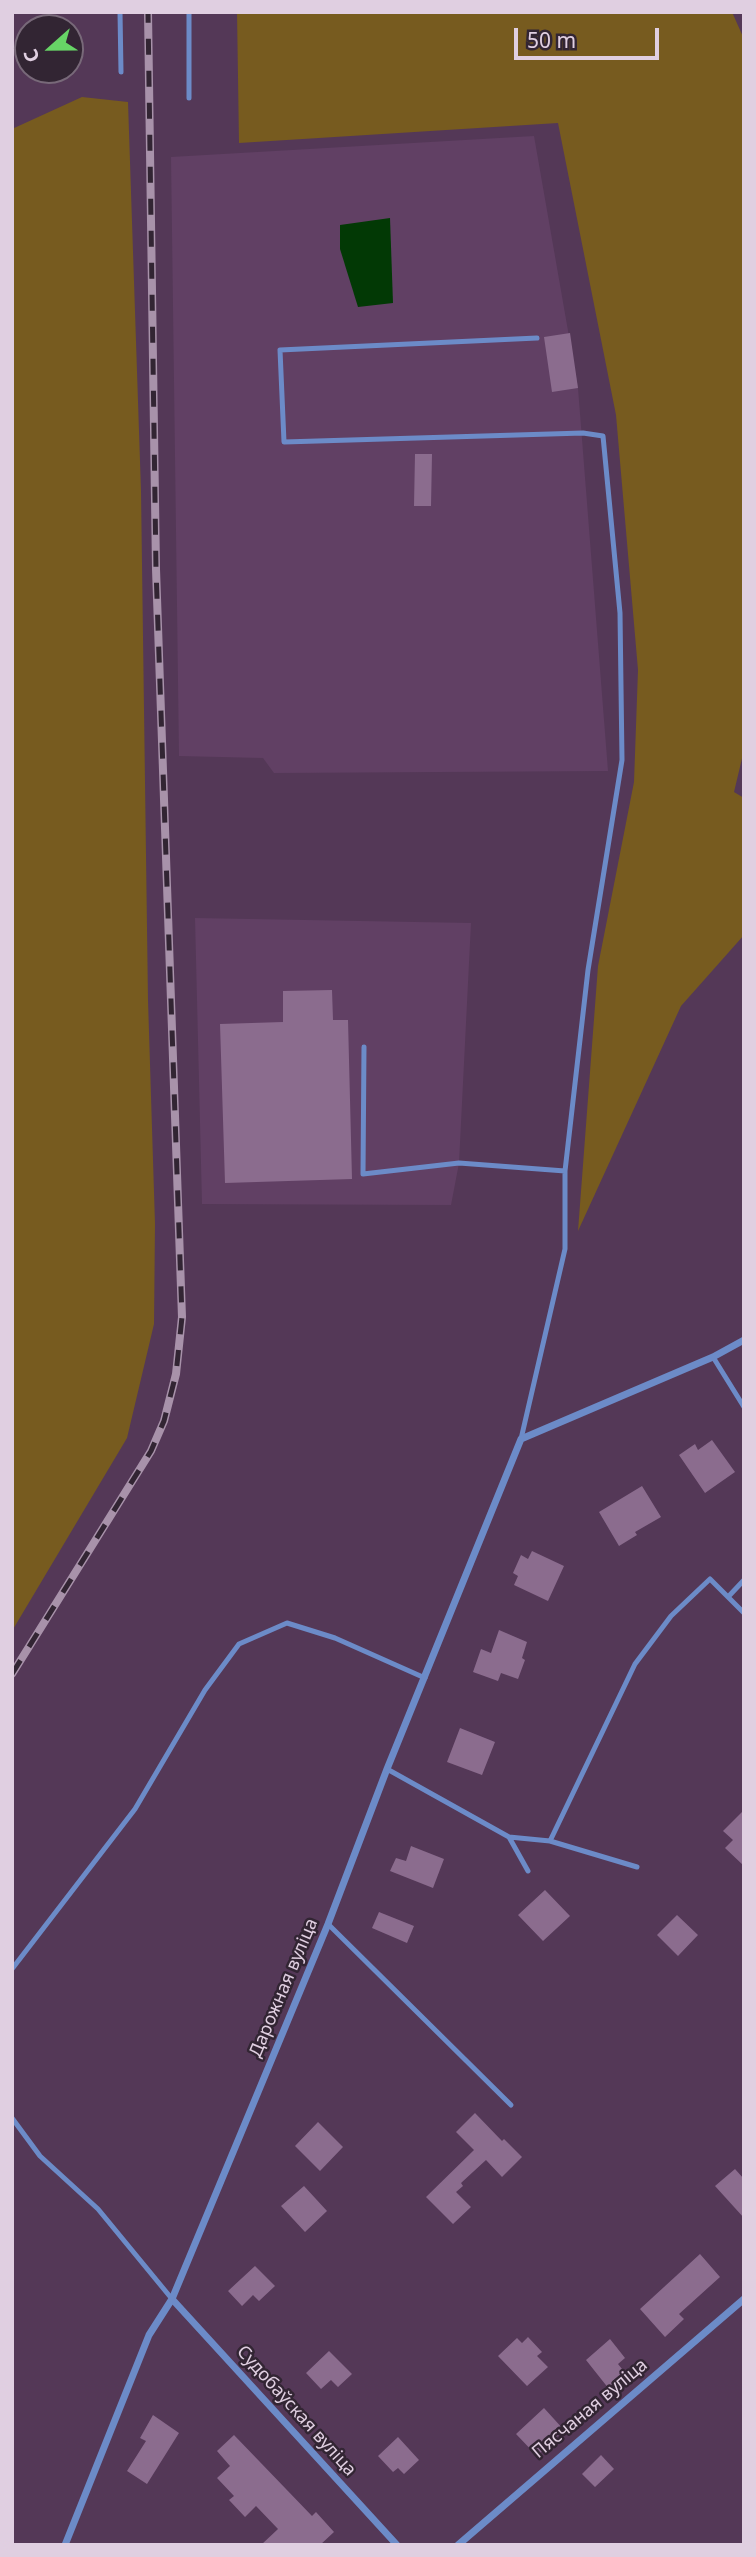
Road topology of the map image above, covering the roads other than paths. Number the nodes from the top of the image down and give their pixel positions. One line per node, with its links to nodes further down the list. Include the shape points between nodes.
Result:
1 (120, 12): 3 (lane)
2 (189, 12): 4 (lane)
3 (121, 72)
4 (189, 98)
5 (537, 338): 7 (lane, via 280,350 284,442 603,436 620,613 622,760 587,970)
6 (364, 1047): 7 (lane, via 363,1174 458,1163)
7 (565, 1171): 11 (lane, via 565,1249)
8 (744, 1340): 9 (street)
9 (713, 1357): 10 (lane); 11 (street)
10 (744, 1407)
11 (521, 1439): 15 (street, Дарожная вуліца)
12 (744, 1580): 13 (lane)
13 (728, 1597): 14 (lane); 18 (lane, via 710,1580 671,1616 635,1664)
14 (744, 1614)
15 (425, 1678): 16 (street, Дарожная вуліца); 22 (lane, via 335,1638 287,1623 239,1643 205,1690 135,1809)
16 (387, 1769): 17 (lane); 21 (street, Дарожная вуліца)
17 (509, 1837): 18 (lane); 20 (lane)
18 (551, 1841): 19 (lane)
19 (637, 1867)
20 (528, 1871)
21 (328, 1924): 23 (lane); 25 (street, Дарожная вуліца)
22 (12, 1969)
23 (511, 2105)
24 (12, 2118): 25 (lane, via 40,2156 98,2209)
25 (172, 2299): 27 (street, Дарожная вуліца, via 149,2335); 28 (street, Судобаўская вуліца)
26 (744, 2299): 29 (street, Пясчаная вуліца)
27 (65, 2545)
28 (397, 2545)
29 (458, 2545)

